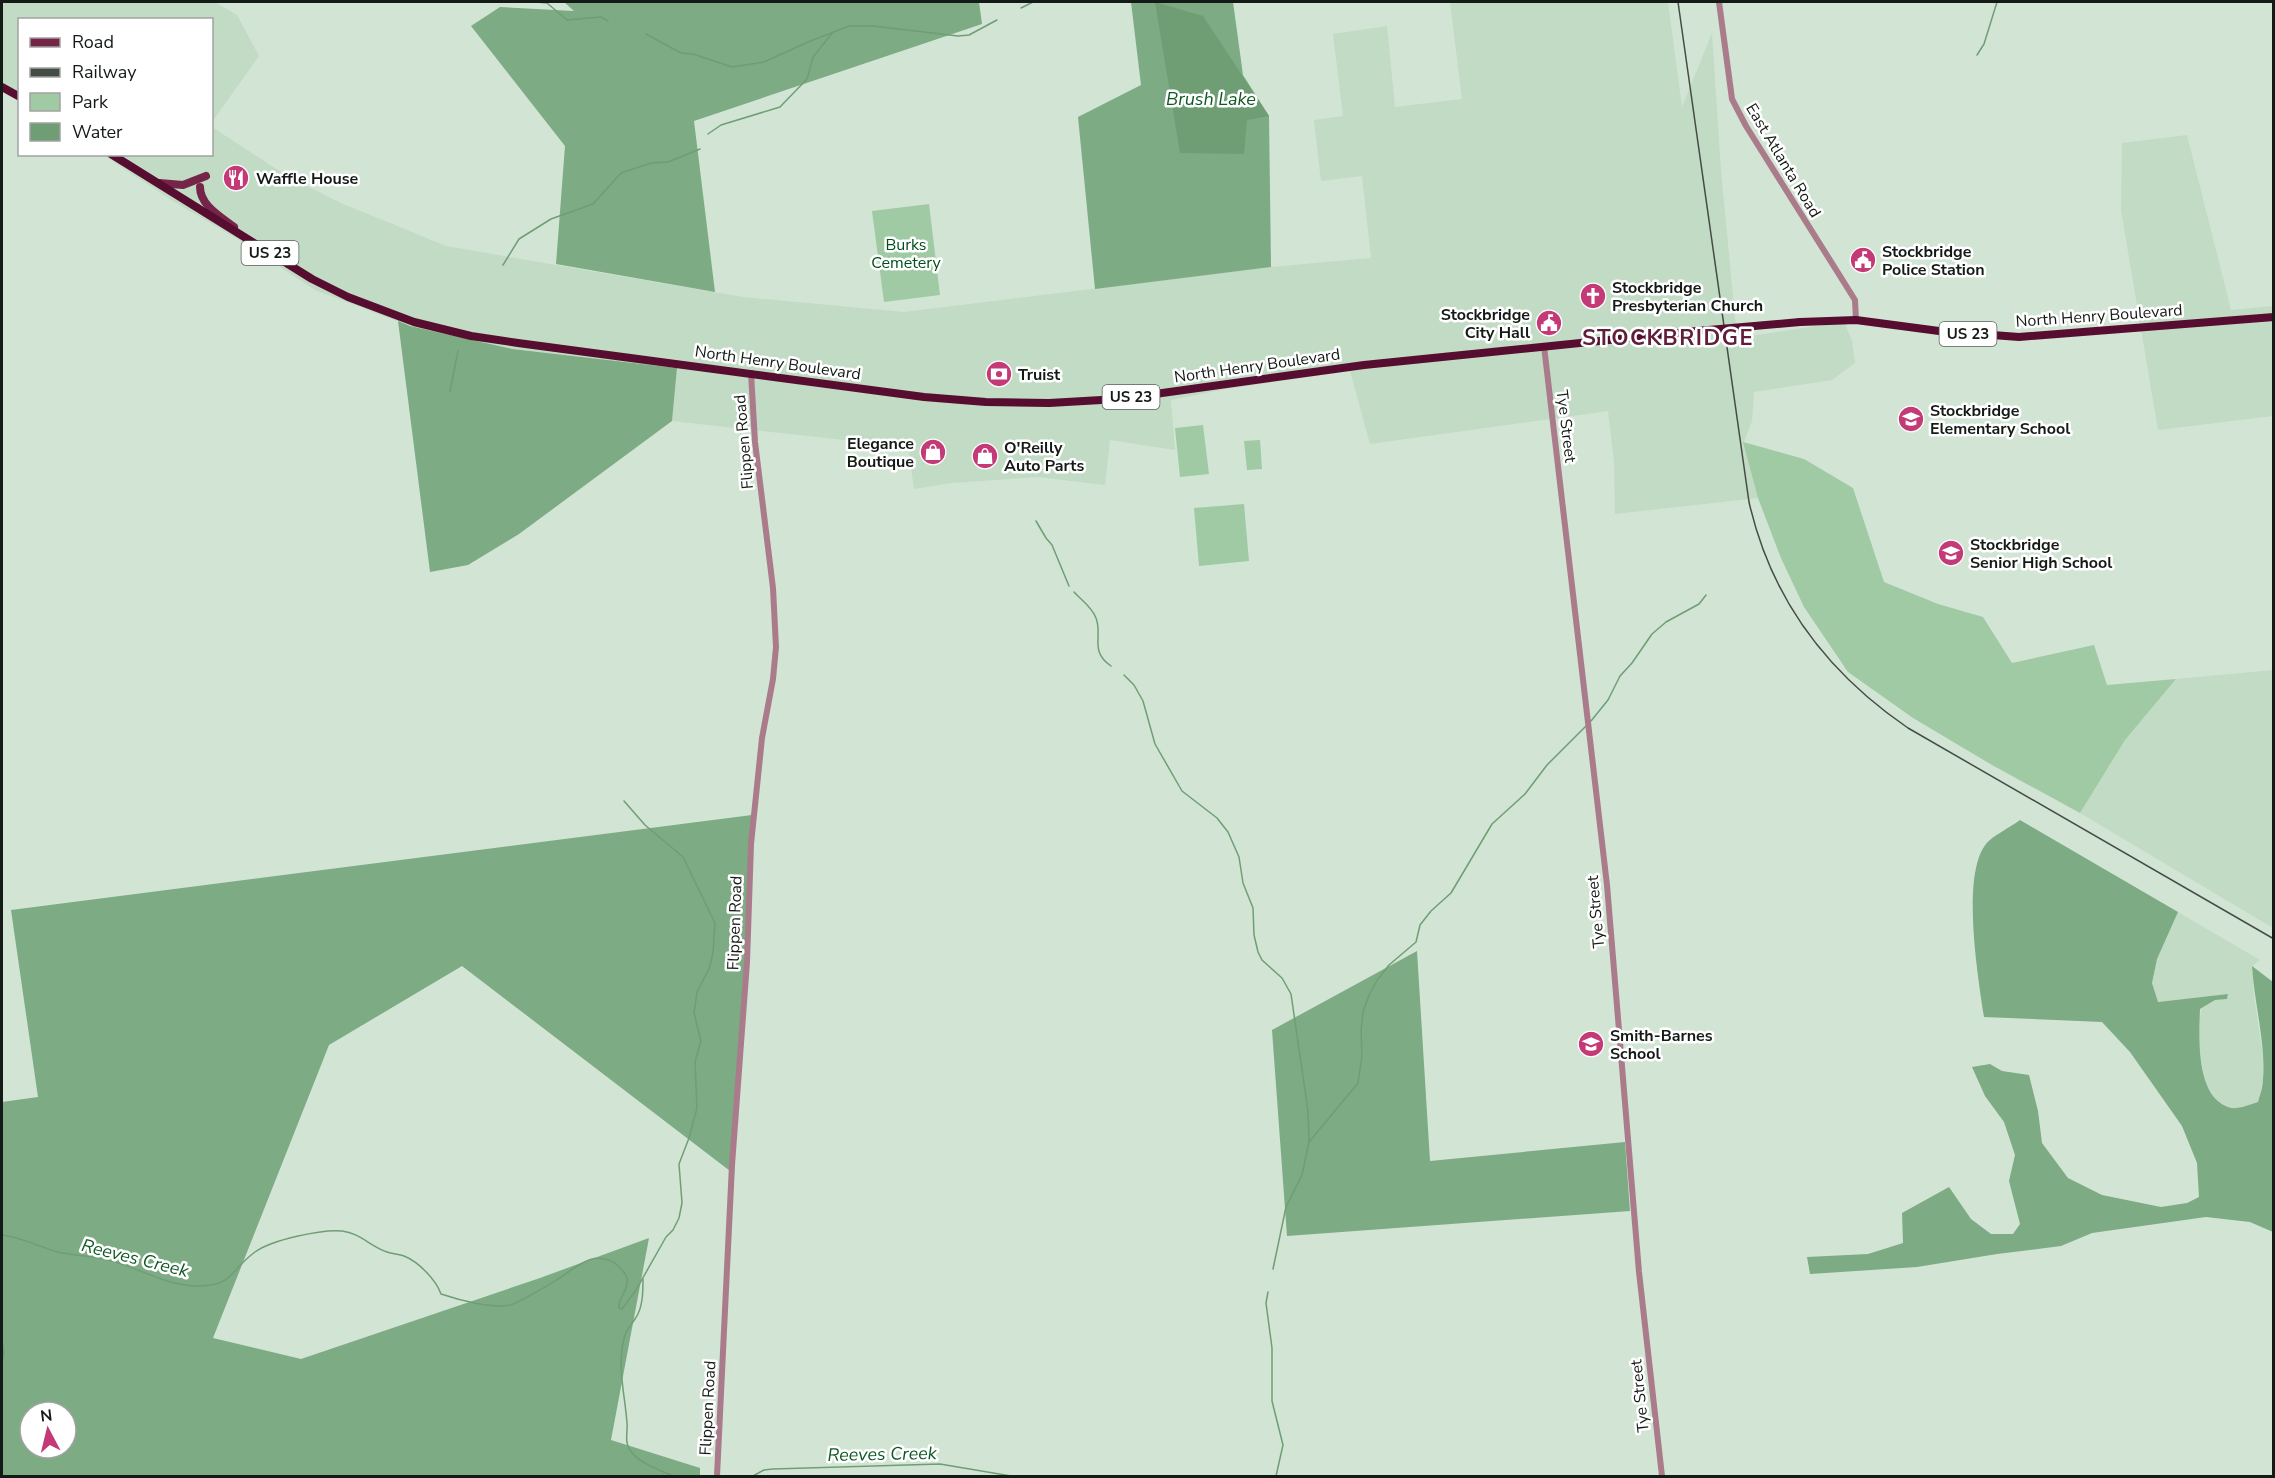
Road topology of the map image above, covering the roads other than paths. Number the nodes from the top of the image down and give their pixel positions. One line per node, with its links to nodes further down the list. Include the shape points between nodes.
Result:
1 (1719, 2): 10 (street, East Atlanta Road, via 1732,99 1855,300)
2 (2, 87): 3 (highway)
3 (18, 97)
4 (114, 156): 6 (highway, North Henry Boulevard / US 23)
5 (206, 176): 6 (main road, via 183,185)
6 (154, 182): 8 (highway, North Henry Boulevard / US 23)
7 (200, 187): 8 (main road, via 205,201)
8 (251, 241): 12 (highway, North Henry Boulevard / US 23, via 348,297 414,322 497,340)
9 (2274, 317): 10 (highway, North Henry Boulevard / US 23, via 2019,337)
10 (1856, 320): 11 (highway, North Henry Boulevard / US 23, bridge)
11 (1544, 346): 12 (highway, North Henry Boulevard / US 23, via 1364,365 1119,399 1067,402 924,397); 14 (street, Tye Street, via 1607,885 1639,1272)
12 (752, 373): 13 (street, Flippen Road, via 755,442 776,646 751,844)
13 (717, 1476)
14 (1662, 1476)

